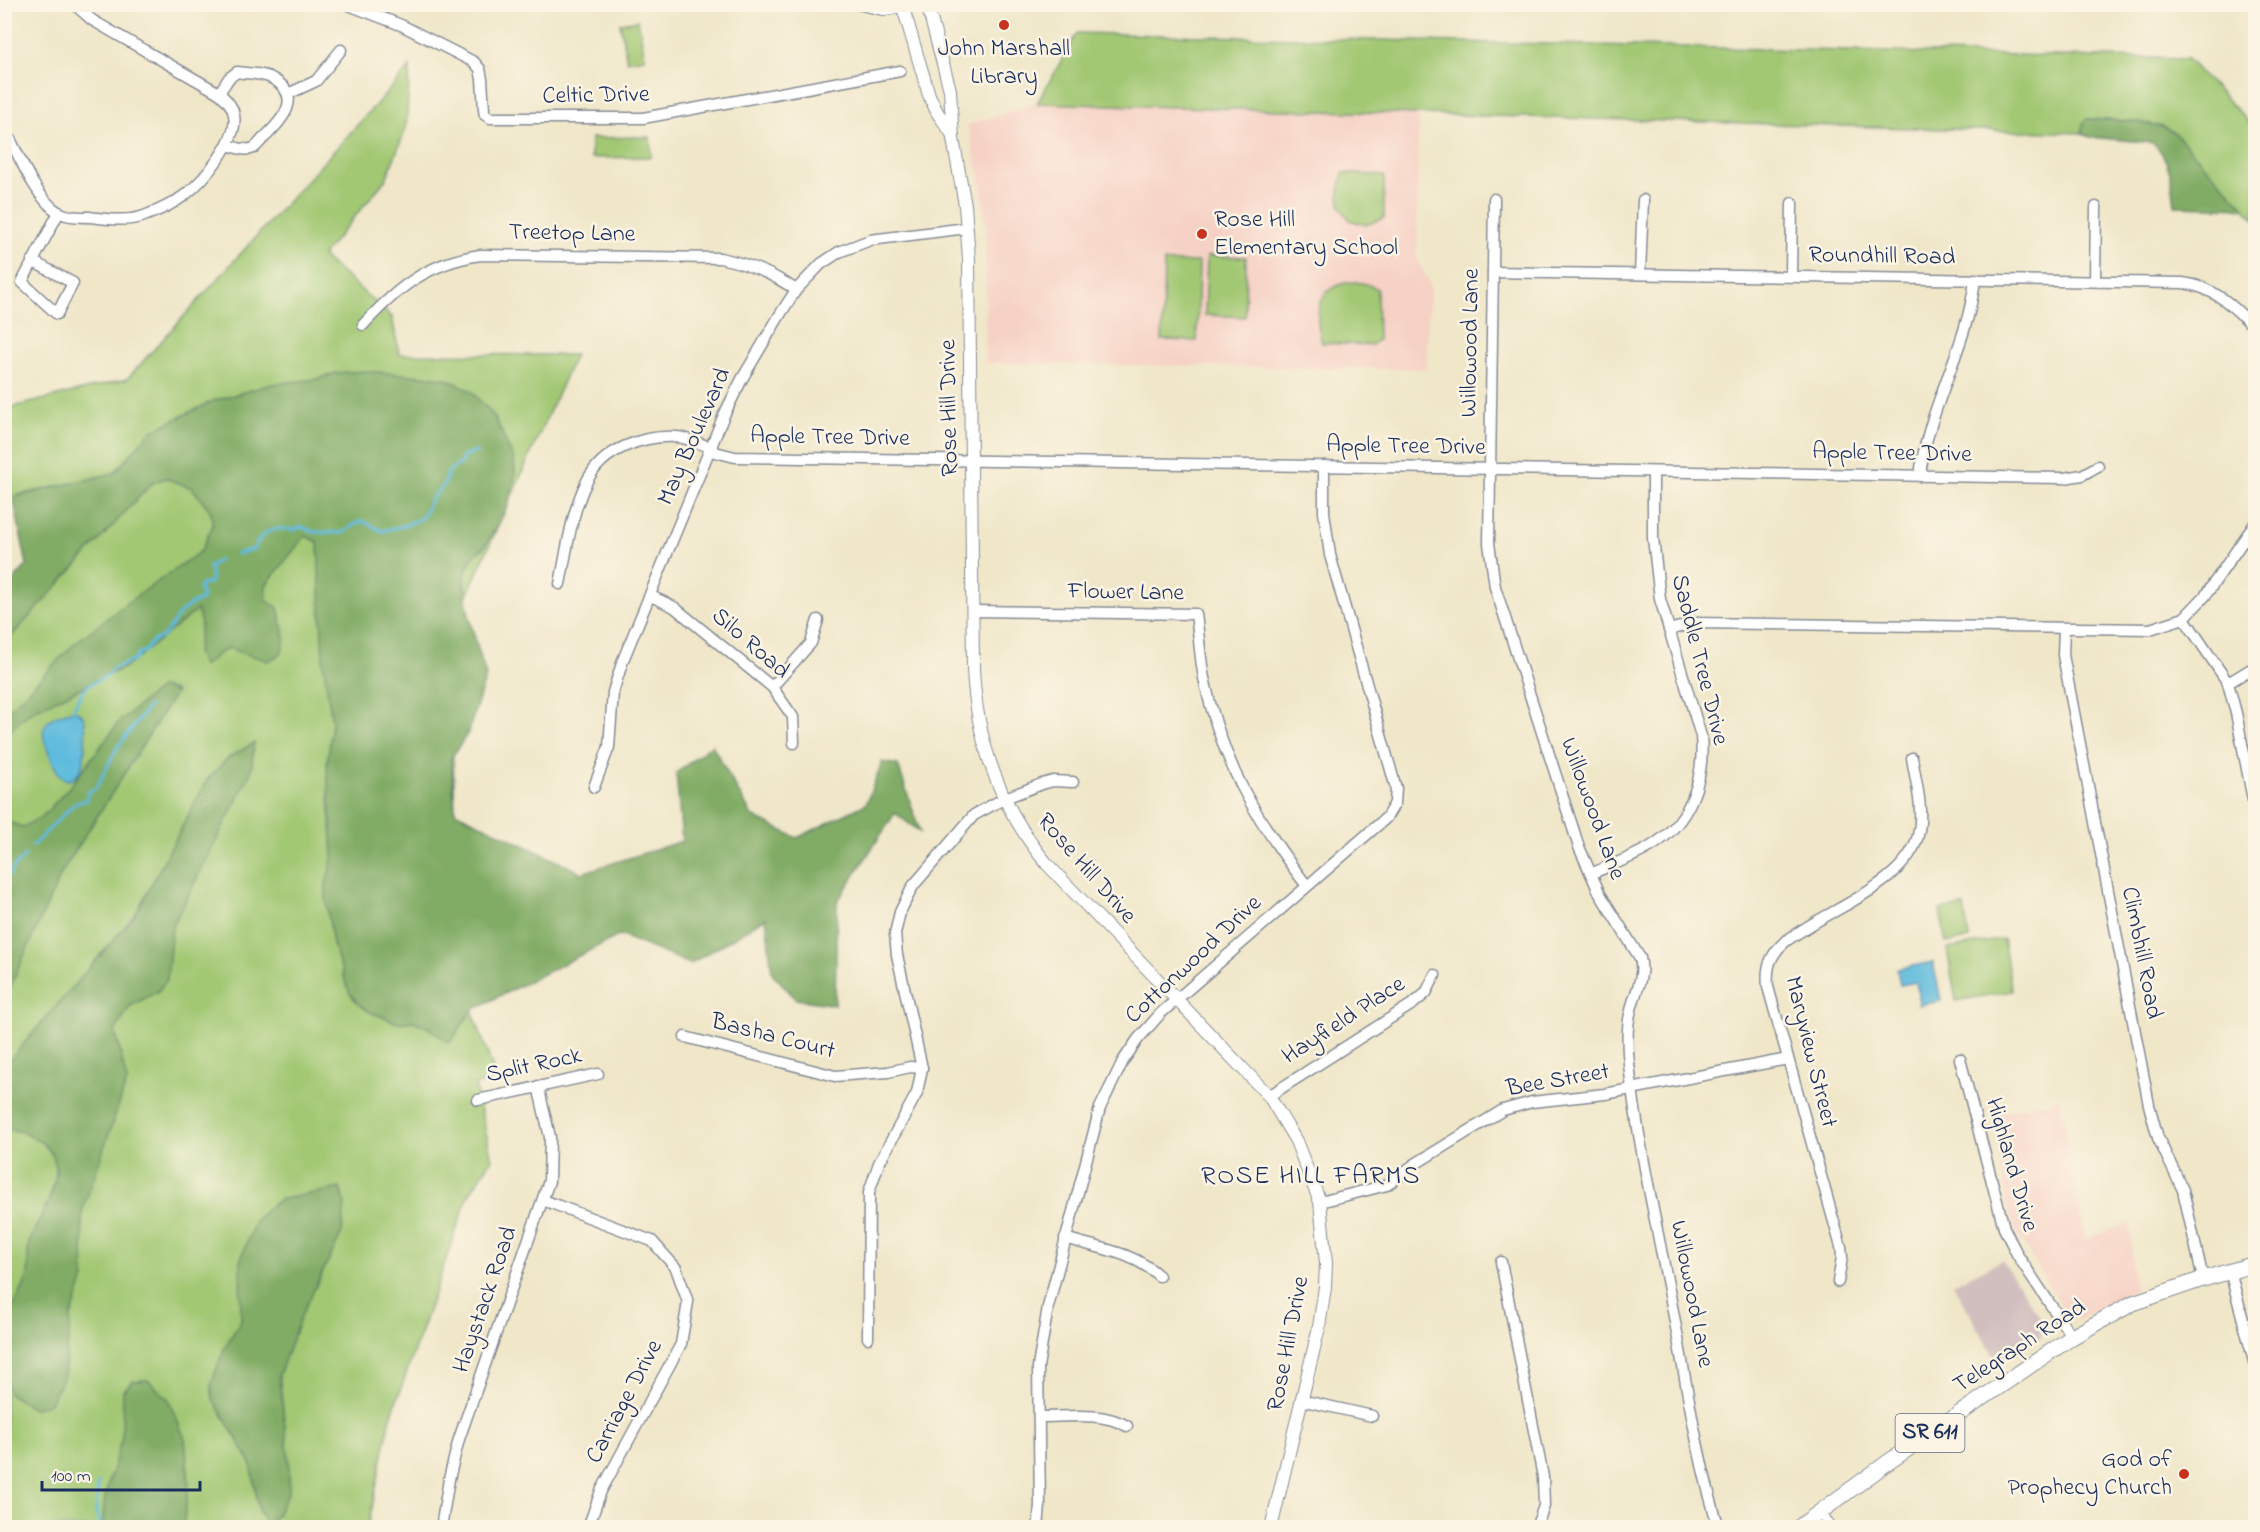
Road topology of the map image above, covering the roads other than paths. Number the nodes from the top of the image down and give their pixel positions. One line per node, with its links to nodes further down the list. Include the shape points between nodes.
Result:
1 (74, 4): 8 (street, via 108,30)
2 (346, 4): 7 (street, Celtic Drive, via 401,25 474,62 480,69 485,115 490,118 643,118)
3 (857, 4): 5 (street, via 884,10)
4 (927, 4): 11 (street, Rose Hill Drive, via 950,90)
5 (903, 6): 11 (street, Rose Hill Drive, via 929,95)
6 (341, 50): 9 (street, via 316,81)
7 (900, 71)
8 (219, 93): 9 (street, via 237,72 272,77); 12 (street, via 234,115)
9 (288, 94): 12 (street, via 286,112 253,148)
10 (4, 127): 17 (street, via 41,195)
11 (953, 135): 18 (street, Rose Hill Drive)
12 (227, 145): 17 (street, via 186,194 142,217 106,219)
13 (1494, 199): 20 (street, Willowood Lane)
14 (1643, 200): 21 (street)
15 (1792, 203): 22 (street)
16 (2096, 207): 24 (street)
17 (59, 212): 19 (street)
18 (967, 228): 25 (street, May Boulevard, via 858,244 821,264); 29 (street, Rose Hill Drive)
19 (32, 261): 19 (street, via 22,282 57,314 73,283)
20 (1493, 272): 21 (street, Roundhill Road); 32 (street, Willowood Lane)
21 (1641, 274): 22 (street, Roundhill Road)
22 (1791, 276): 23 (street, Roundhill Road)
23 (1976, 279): 24 (street, Roundhill Road); 34 (street, via 1971,309 1923,448)
24 (2095, 281): 27 (street, Roundhill Road, via 2192,284 2206,288 2224,298)
25 (796, 290): 26 (street, Treetop Lane, via 763,270 720,258 480,255 439,265 415,278 387,299); 28 (street, May Boulevard, via 742,379)
26 (363, 325)
27 (2256, 329)
28 (711, 450): 29 (street, Apple Tree Drive, via 735,458); 36 (street, Apple Tree Drive, via 679,437 648,439 623,446 605,459 588,479 577,506); 37 (street, May Boulevard)
29 (971, 461): 30 (street, Apple Tree Drive); 38 (street, Rose Hill Drive)
30 (1324, 466): 32 (street, Apple Tree Drive); 53 (street, Cottonwood Drive, via 1324,512 1330,555 1401,804)
31 (2098, 466): 34 (street, Apple Tree Drive, via 2082,475 2064,478)
32 (1489, 469): 33 (street, Apple Tree Drive); 52 (street, Willowood Lane, via 1489,543 1496,587)
33 (1653, 472): 34 (street, Apple Tree Drive); 42 (street, Saddle Tree Drive, via 1654,566)
34 (1920, 476)
35 (2256, 522): 39 (street, via 2205,596)
36 (560, 584)
37 (651, 596): 45 (street, Silo Road, via 674,607); 49 (street, May Boulevard, via 617,676 609,747)
38 (973, 611): 50 (street, Rose Hill Drive, via 977,712 989,763); 53 (street, Flower Lane, via 1196,614 1204,677 1228,757 1258,819)
39 (2184, 618): 41 (street, via 2150,629); 44 (street)
40 (818, 620): 45 (street, via 811,643)
41 (2064, 629): 42 (street, via 1695,623); 72 (street, Climbhill Road, via 2063,655 2149,1105 2158,1138 2183,1190)
42 (1669, 630): 52 (street, Saddle Tree Drive, via 1701,736 1702,764 1697,789 1682,817 1662,839)
43 (2256, 666): 44 (street)
44 (2228, 683): 51 (street)
45 (772, 687): 46 (street, Silo Road, via 793,717)
46 (794, 743)
47 (1912, 758): 57 (street, Maryview Street, via 1920,815 1914,849 1906,861 1887,879 1786,940 1773,955 1768,987)
48 (1073, 782): 50 (street, via 1053,781)
49 (594, 787)
50 (1005, 798): 55 (street, Rose Hill Drive, via 1022,831 1047,864); 59 (street, via 974,815 913,886 900,912 897,955)
51 (2256, 815)
52 (1591, 874): 62 (street, Willowood Lane, via 1642,967 1627,1032)
53 (1307, 886): 55 (street, Cottonwood Drive)
54 (1435, 975): 63 (street, Hayfield Place, via 1426,993 1414,1003)
55 (1177, 999): 63 (street, Rose Hill Drive); 67 (street, Cottonwood Drive, via 1138,1039 1109,1087 1094,1127)
56 (685, 1037): 59 (street, Basha Court, via 836,1076)
57 (1788, 1059): 62 (street, Bee Street); 73 (street, Maryview Street, via 1841,1247)
58 (1960, 1059): 74 (street, Highland Drive, via 2004,1228)
59 (922, 1068): 75 (street, via 917,1093 879,1163 869,1192)
60 (598, 1074): 61 (street, Split Rock)
61 (538, 1086): 64 (street, Split Rock); 65 (street, Haystack Road, via 551,1155)
62 (1632, 1089): 66 (street, Bee Street, via 1517,1104 1415,1164 1387,1185); 87 (street, Willowood Lane, via 1695,1428)
63 (1269, 1096): 66 (street, Rose Hill Drive, via 1296,1141)
64 (478, 1100)
65 (543, 1200): 82 (street, Haystack Road, via 459,1439); 83 (street, Carriage Drive, via 651,1241 676,1268 688,1302 681,1344 601,1491)
66 (1320, 1202): 77 (street, Rose Hill Drive, via 1325,1287)
67 (1065, 1238): 71 (street, via 1131,1256); 79 (street, Cottonwood Drive, via 1041,1343)
68 (1501, 1262): 86 (street, via 1543,1477 1544,1506)
69 (2256, 1264): 70 (main road, Telegraph Road / SR 611)
70 (2230, 1271): 72 (main road, Telegraph Road / SR 611); 76 (street)
71 (1158, 1275)
72 (2203, 1279): 74 (main road, Telegraph Road / SR 611, via 2133,1303)
73 (1838, 1282)
74 (2072, 1337): 81 (main road, Telegraph Road / SR 611)
75 (868, 1338)
76 (2256, 1369)
77 (1301, 1400): 78 (street); 85 (street, Rose Hill Drive)
78 (1372, 1416)
79 (1039, 1417): 80 (street, via 1104,1416); 84 (street, Cottonwood Drive)
80 (1127, 1426)
81 (1819, 1512): 88 (main road, Telegraph Road / SR 611); 89 (street)
82 (441, 1527)
83 (588, 1527)
84 (1038, 1527)
85 (1271, 1527)
86 (1536, 1527)
87 (1719, 1527)
88 (1798, 1527)
89 (1832, 1527)

